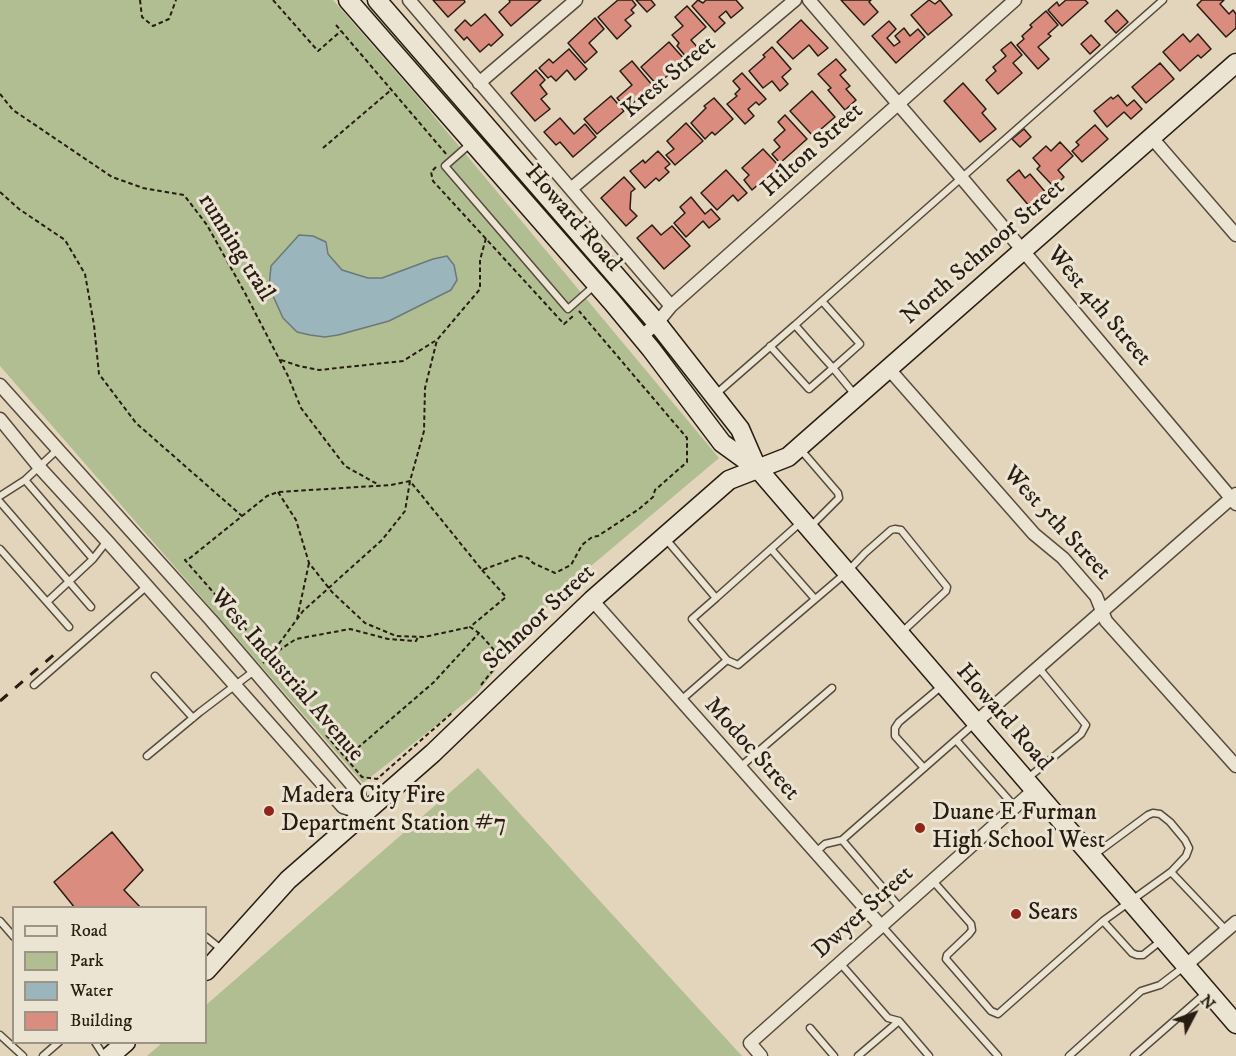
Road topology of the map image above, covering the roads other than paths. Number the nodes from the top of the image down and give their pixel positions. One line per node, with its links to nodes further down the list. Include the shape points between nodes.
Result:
1 (348, 0): 13 (main road, Howard Road)
2 (377, 0): 15 (main road, Howard Road)
3 (409, 0): 10 (street)
4 (576, 0): 10 (street)
5 (795, 0): 16 (street, Krest Street)
6 (809, 0): 11 (street, West 4th Street)
7 (1015, 0): 11 (street, Hilton Street)
8 (1163, 0): 14 (lane)
9 (1236, 63): 12 (main road, North Schnoor Street)
10 (479, 83): 16 (street)
11 (898, 103): 14 (street, West 4th Street); 21 (street, Hilton Street)
12 (1152, 138): 17 (street); 18 (main road, North Schnoor Street)
13 (475, 145): 15 (main road, via 488,147 513,171); 19 (main road, Howard Road); 19 (lane, via 445,166 568,309)
14 (961, 177): 18 (street, West 4th Street); 20 (lane)
15 (540, 186): 22 (main road, Howard Road)
16 (572, 188): 21 (street)
17 (1236, 235)
18 (1023, 250): 27 (main road, North Schnoor Street); 38 (street, West 4th Street)
19 (596, 284): 24 (main road, Howard Road)
20 (822, 301): 23 (lane); 26 (lane, via 860,344)
21 (671, 306): 22 (street, Hilton Street)
22 (657, 323): 24 (street, Hilton Street); 29 (main road, Howard Road)
23 (795, 325): 25 (lane); 26 (lane)
24 (641, 337): 35 (main road, Howard Road, via 722,443)
25 (770, 346): 26 (lane, via 809,389); 29 (lane)
26 (833, 368): 30 (lane)
27 (888, 368): 30 (main road, North Schnoor Street); 54 (street, West 5th Street, via 1034,534 1070,566 1096,596)
28 (0, 385): 33 (street, West Industrial Avenue)
29 (714, 396): 35 (main road, Howard Road, via 740,429)
30 (856, 396): 32 (main road, North Schnoor Street)
31 (0, 419): 34 (street, West Industrial Avenue)
32 (799, 447): 35 (main road, North Schnoor Street, via 788,457); 40 (lane, via 839,498)
33 (58, 449): 34 (lane); 58 (street, West Industrial Avenue)
34 (40, 468): 36 (lane); 42 (street, West Industrial Avenue)
35 (758, 469): 40 (main road, Howard Road); 41 (main road, Schnoor Street, via 729,480)
36 (25, 480): 37 (lane); 45 (lane)
37 (0, 496)
38 (1234, 499): 54 (street)
39 (0, 502): 47 (lane)
40 (806, 525): 44 (lane); 46 (main road, Howard Road)
41 (664, 537): 49 (lane); 51 (main road, Schnoor Street)
42 (107, 541): 45 (lane); 48 (street, West Industrial Avenue)
43 (0, 549): 52 (lane)
44 (771, 549): 49 (lane); 50 (lane)
45 (93, 559): 47 (lane)
46 (847, 572): 50 (lane); 56 (main road, Howard Road); 56 (lane, via 891,530 901,530 947,587)
47 (69, 581): 52 (lane); 53 (lane)
48 (148, 586): 62 (lane); 63 (street, West Industrial Avenue)
49 (716, 598): 57 (lane, via 692,619)
50 (815, 599): 57 (lane, via 738,665)
51 (592, 600): 65 (street, Modoc Street); 75 (main road, Schnoor Street, via 433,753)
52 (47, 602): 55 (lane)
53 (91, 607)
54 (1102, 610): 59 (street); 70 (street, West 5th Street, via 1106,621)
55 (69, 627)
56 (900, 634): 61 (main road, Howard Road)
57 (727, 660): 65 (lane)
58 (259, 667): 63 (lane); 75 (street, West Industrial Avenue, via 359,793)
59 (1038, 667): 67 (street); 73 (lane, via 1086,725 1081,734 1046,763)
60 (155, 676): 66 (lane)
61 (943, 684): 67 (main road, Howard Road); 72 (lane, via 895,728 896,735)
62 (34, 685)
63 (235, 685): 66 (lane); 75 (street, West Industrial Avenue, via 343,807)
64 (832, 688): 71 (lane)
65 (680, 702): 71 (street, Modoc Street)
66 (193, 718): 69 (lane)
67 (976, 722): 68 (lane); 73 (main road, Howard Road)
68 (956, 740): 72 (lane); 74 (lane)
69 (147, 756)
70 (1236, 766)
71 (739, 768): 77 (street, Modoc Street)
72 (924, 768): 76 (lane)
73 (1030, 785): 74 (street, Dwyer Street); 78 (main road, Howard Road)
74 (1015, 807): 80 (street, Dwyer Street)
75 (363, 813): 90 (main road, Schnoor Street, via 288,880)
76 (842, 840): 77 (lane, via 825,844); 82 (lane)
77 (816, 852): 85 (street, Modoc Street)
78 (1091, 857): 79 (lane, via 1148,815 1160,814 1189,848); 81 (main road, Howard Road)
79 (1170, 872): 81 (lane); 86 (lane)
80 (933, 880): 82 (street, Dwyer Street); 84 (lane, via 972,930 946,959 991,1011 998,1014)
81 (1131, 902): 84 (lane); 89 (main road, Howard Road)
82 (901, 909): 85 (street, Dwyer Street)
83 (0, 921): 87 (lane)
84 (1103, 921): 89 (lane, via 1137,955 1143,955)
85 (881, 926): 91 (street, Dwyer Street); 108 (lane)
86 (1231, 926): 92 (street)
87 (12, 935)
88 (207, 938): 90 (lane)
89 (1163, 939): 92 (main road, Howard Road)
90 (224, 952): 93 (main road, Schnoor Street)
91 (840, 963): 95 (lane, via 888,1018); 104 (street, Dwyer Street, via 750,1043)
92 (1185, 966): 94 (main road, Howard Road); 109 (lane, via 1160,985 1141,991)
93 (207, 971)
94 (1207, 992): 96 (main road, Howard Road); 110 (lane)
95 (899, 1021): 106 (lane); 107 (lane)
96 (1236, 1024)
97 (810, 1028): 105 (lane)
98 (0, 1035): 101 (lane)
99 (57, 1044): 102 (lane)
100 (124, 1044): 103 (main road)
101 (23, 1056)
102 (43, 1056)
103 (110, 1056)
104 (761, 1056)
105 (834, 1056)
106 (858, 1056)
107 (929, 1056)
108 (998, 1056)
109 (1069, 1056)
110 (1134, 1056)

